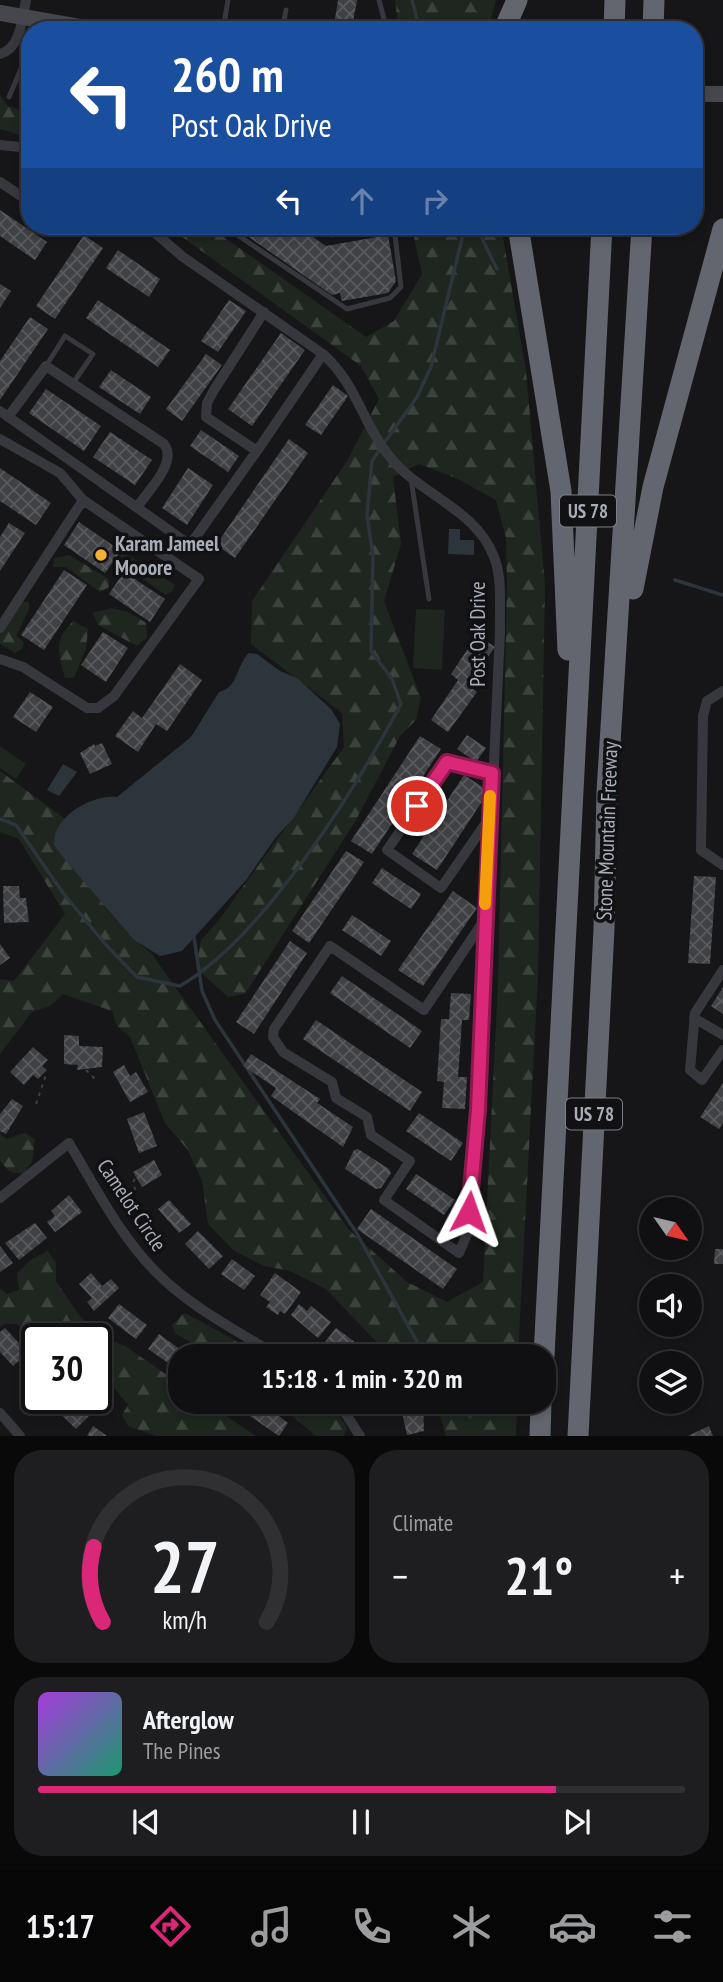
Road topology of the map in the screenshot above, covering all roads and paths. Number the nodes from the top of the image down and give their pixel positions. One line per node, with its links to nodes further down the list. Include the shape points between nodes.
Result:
1 (26, 0): 9 (street)
2 (228, 0): 12 (lane)
3 (379, 0): 14 (lane)
4 (518, 0): 15 (highway); 16 (highway)
5 (615, 0): 17 (highway)
6 (654, 0): 18 (highway)
7 (286, 10): 13 (lane)
8 (0, 13): 9 (street)
9 (23, 17): 10 (street); 11 (street)
10 (22, 21)
11 (46, 21)
12 (224, 21)
13 (284, 21)
14 (384, 21)
15 (508, 21)
16 (514, 21)
17 (614, 21)
18 (653, 21)
19 (21, 24): 20 (street, via 15,43)
20 (0, 54)
21 (21, 68): 24 (lane)
22 (703, 94): 23 (street)
23 (723, 94)
24 (9, 97)
25 (0, 145): 26 (street)
26 (21, 147)
27 (0, 182): 28 (street)
28 (21, 196)
29 (723, 229): 51 (highway, via 636,565)
30 (157, 235): 36 (street, Post Oak Drive)
31 (237, 235): 32 (lane, via 347,309 390,298 401,287)
32 (395, 235)
33 (519, 235): 52 (highway, via 561,491)
34 (602, 235): 52 (highway, Stone Mountain Freeway / US 78)
35 (641, 235): 51 (highway, Stone Mountain Freeway / US 78)
36 (264, 312): 37 (street, Post Oak Drive); 42 (street, via 204,413 254,449)
37 (323, 354): 42 (street); 43 (street, Post Oak Drive, via 342,372 389,457)
38 (46, 366): 39 (street); 39 (lane, via 65,336 93,354); 40 (street)
39 (73, 383): 45 (street, via 168,449 168,463)
40 (4, 414): 45 (street)
41 (0, 439): 44 (street, via 61,473)
42 (259, 448): 45 (street, via 190,545)
43 (411, 479): 46 (lane); 50 (street, Post Oak Drive, via 470,522 494,557 500,632)
44 (83, 500): 47 (street); 48 (street, via 200,579 114,696 98,708 87,708 23,667)
45 (138, 506)
46 (429, 599)
47 (0, 628)
48 (0, 659)
49 (723, 691): 54 (street, via 707,701 703,716 701,850)
50 (492, 773): 53 (street, Post Oak Drive); 53 (street, via 447,762 387,850 441,888)
51 (607, 792): 75 (highway, Stone Mountain Freeway / US 78)
52 (573, 796): 68 (highway, Stone Mountain Freeway / US 78)
53 (490, 817): 55 (street, Post Oak Drive)
54 (723, 865)
55 (485, 919): 55 (street, Post Oak Drive, via 478,1110 468,1232 460,1253 384,1200 410,1161 371,1135 367,1117 336,1098 332,1082 283,1052 273,1037 330,946 424,1010)
56 (723, 970): 57 (street)
57 (694, 1018): 58 (street); 59 (street, via 690,1070 702,1080)
58 (723, 1035)
59 (723, 1050)
60 (86, 1070): 62 (path)
61 (43, 1074): 63 (path)
62 (96, 1080)
63 (36, 1104)
64 (135, 1180): 65 (path)
65 (136, 1193)
66 (0, 1198): 67 (street, Camelot Circle, via 69,1143 131,1243 157,1273 193,1303)
67 (259, 1344)
68 (545, 1344)
69 (0, 1413): 72 (street)
70 (346, 1414): 73 (street)
71 (541, 1414): 74 (highway)
72 (20, 1436)
73 (360, 1436)
74 (540, 1436)
75 (578, 1436)

